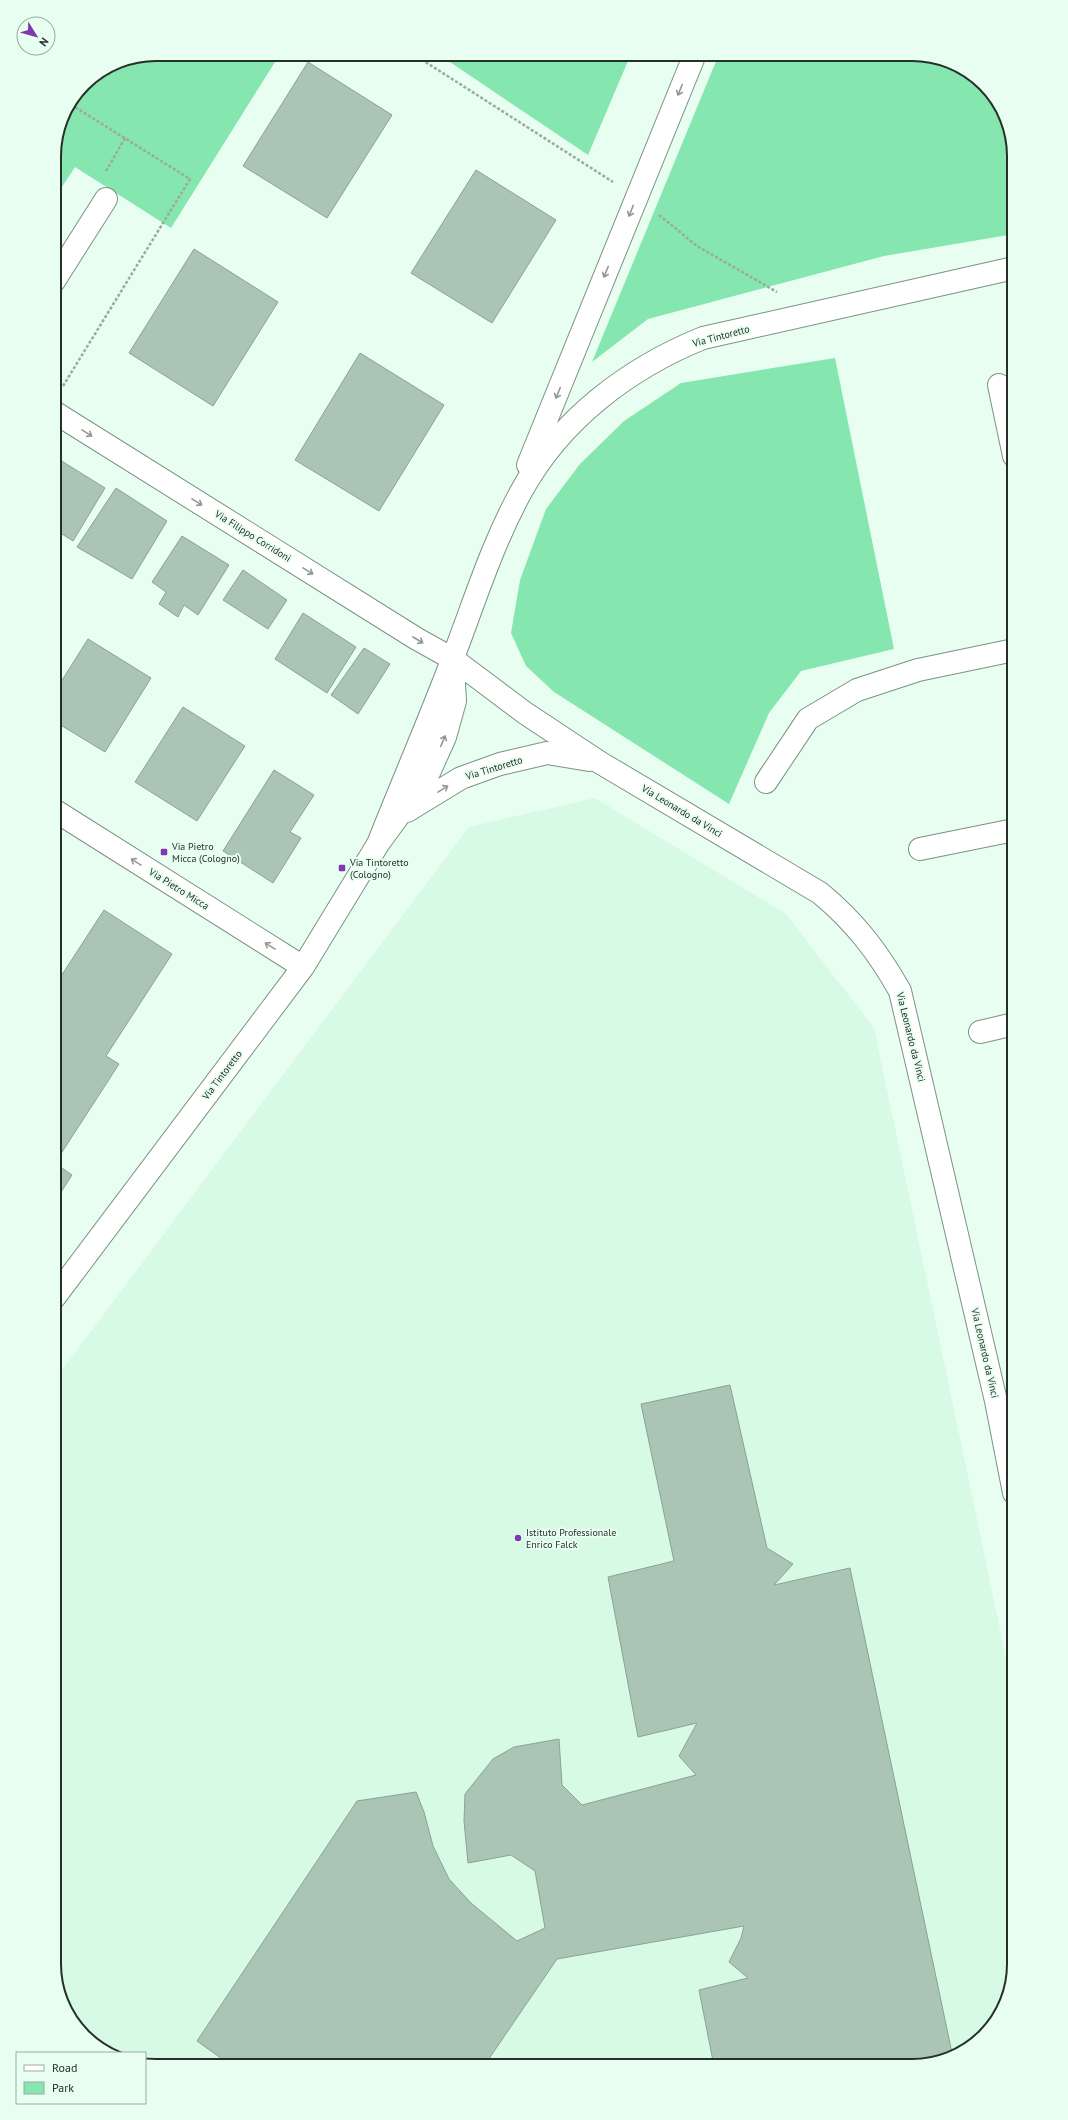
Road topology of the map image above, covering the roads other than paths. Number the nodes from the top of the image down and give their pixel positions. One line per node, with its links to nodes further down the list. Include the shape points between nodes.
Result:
1 (692, 61): 8 (street, Via Tintoretto, one-way to 8)
2 (106, 199): 3 (street)
3 (61, 270)
4 (1007, 270): 8 (street, Via Tintoretto, via 703,338 674,350 630,377 580,414 556,441 522,489)
5 (999, 385): 7 (street)
6 (61, 416): 10 (street, Via Filippo Corridoni, one-way to 10)
7 (1007, 423)
8 (503, 527): 10 (street, Via Tintoretto)
9 (1007, 651): 12 (street, via 918,670 857,690 808,719)
10 (453, 659): 11 (street, Via Leonardo da Vinci, via 525,713); 14 (street, Via Tintoretto, one-way to 10, via 427,777 445,737 455,701); 16 (street, Via Tintoretto)
11 (599, 762): 14 (street, Via Tintoretto, one-way to 11, via 460,778 500,764 547,753); 22 (street, Via Leonardo da Vinci, via 820,893 861,932 885,963 900,991 910,1029)
12 (766, 782)
13 (61, 814): 18 (street, Via Pietro Micca, one-way to 13)
14 (398, 817): 16 (street, Via Tintoretto)
15 (1007, 831): 17 (street)
16 (378, 844): 18 (street, Via Tintoretto)
17 (920, 849)
18 (303, 967): 21 (street, Via Tintoretto)
19 (1007, 1026): 20 (street)
20 (980, 1032)
21 (61, 1289)
22 (1007, 1455)

